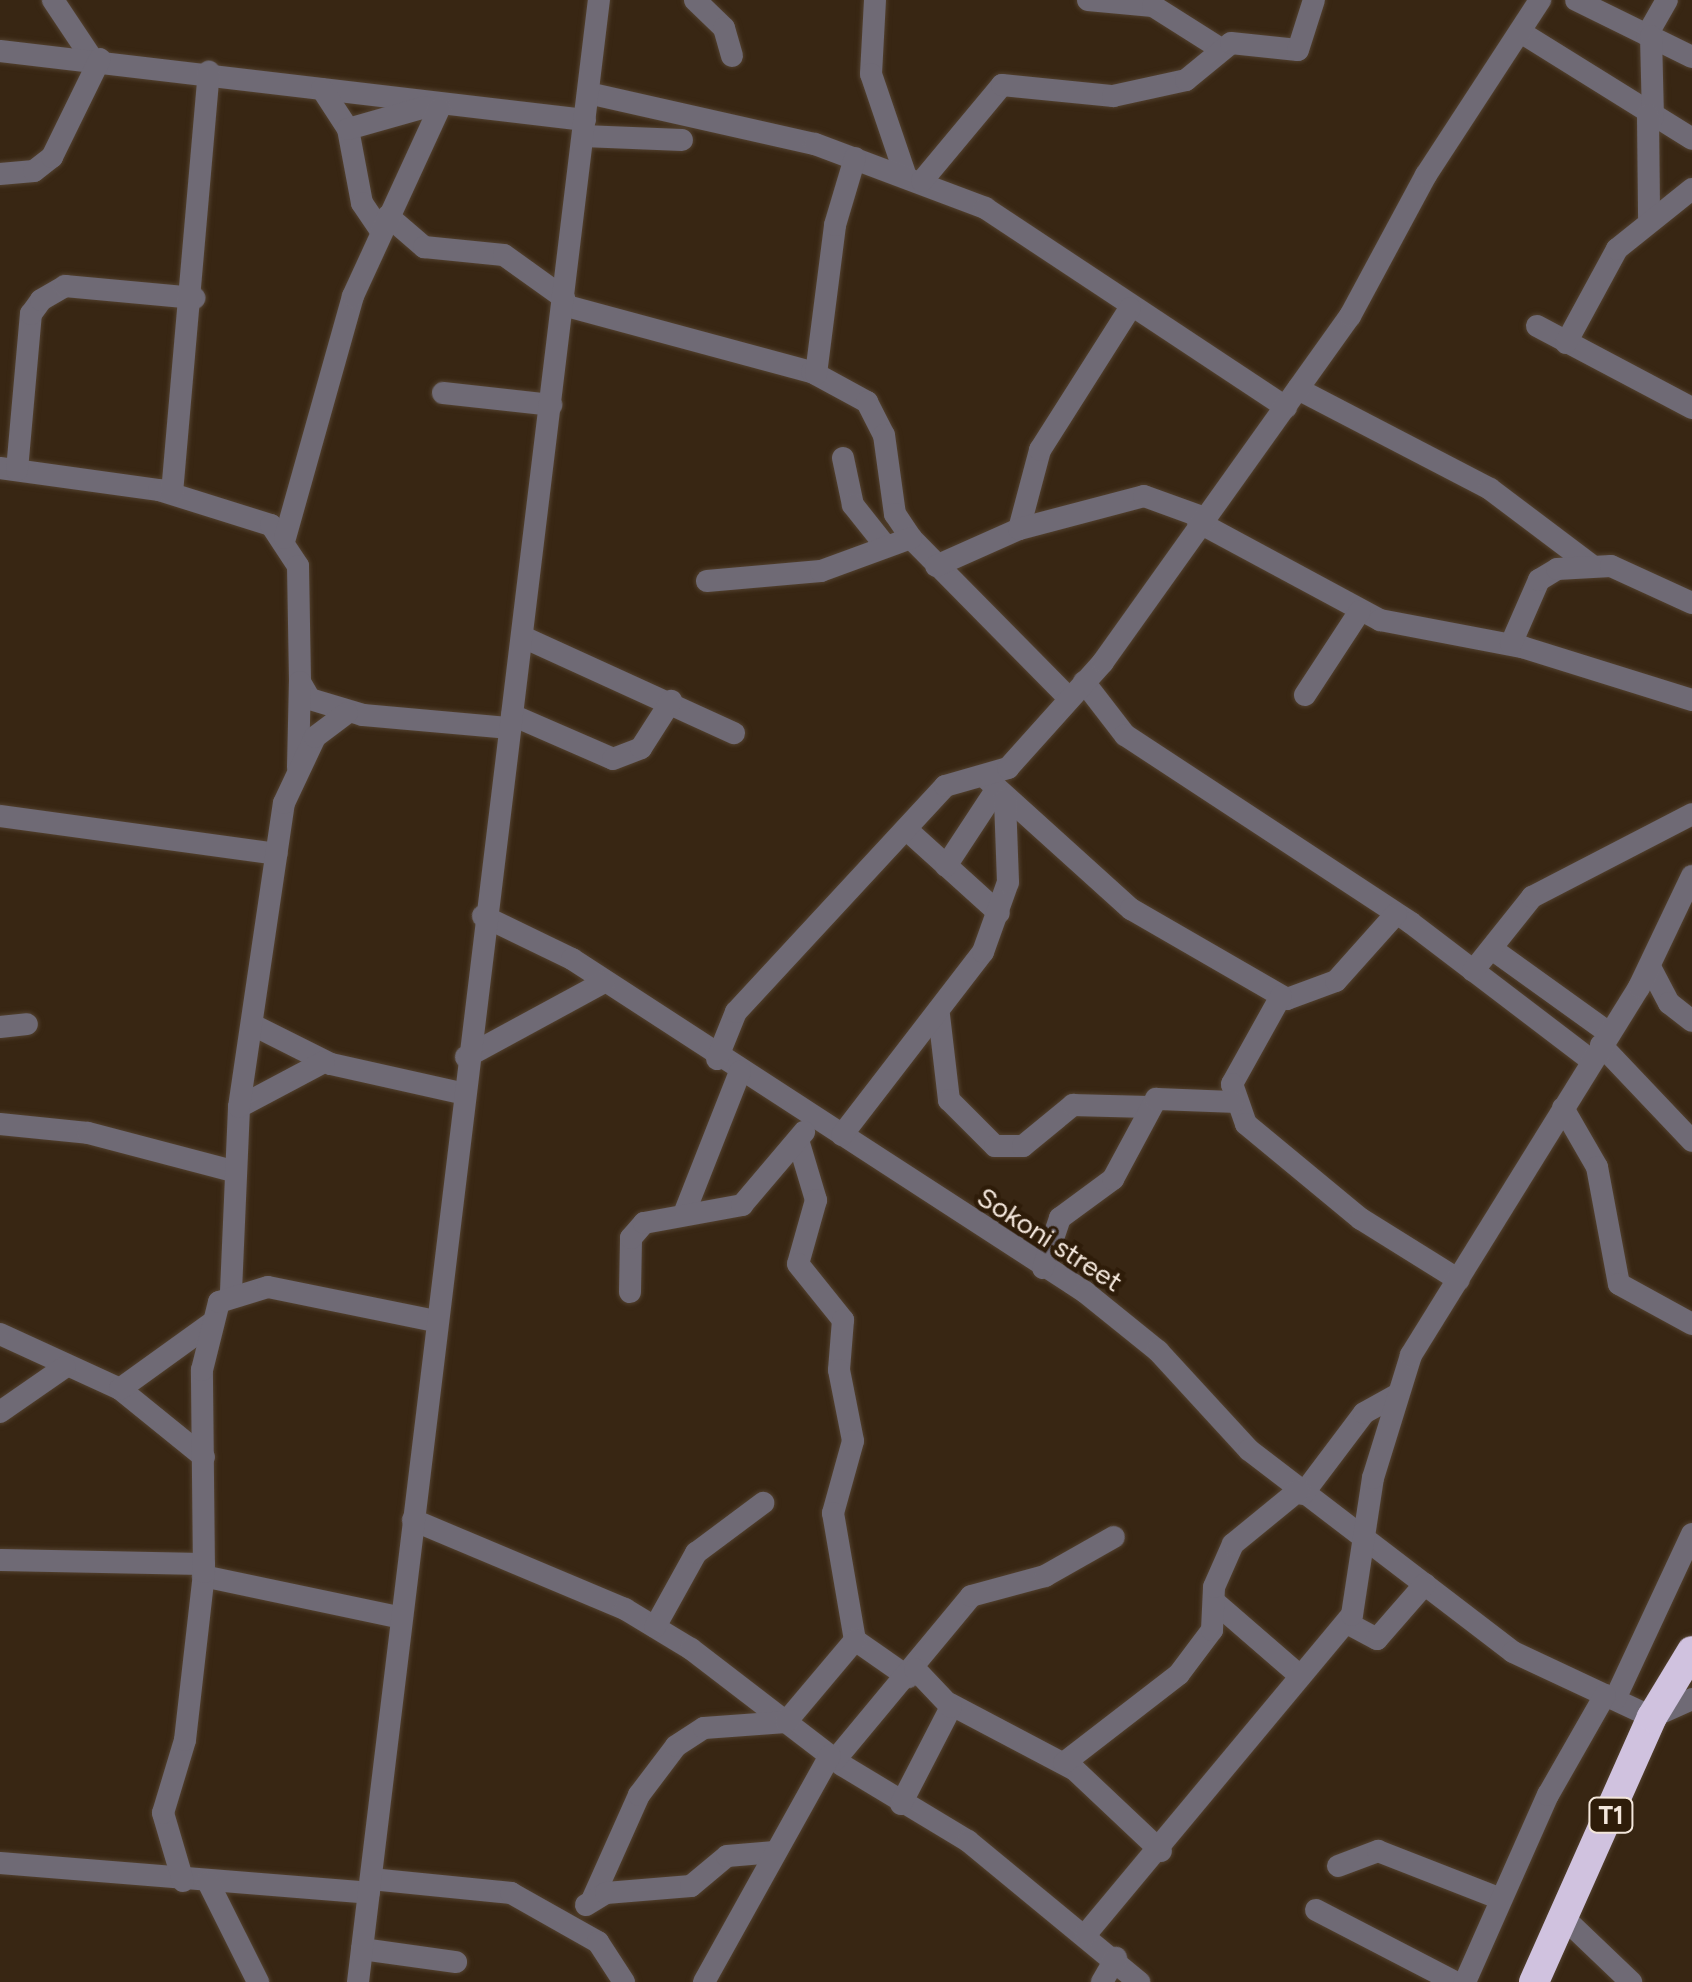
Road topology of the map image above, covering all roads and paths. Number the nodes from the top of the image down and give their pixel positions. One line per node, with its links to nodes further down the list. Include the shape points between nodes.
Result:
1 (53, 0): 16 (street)
2 (599, 0): 19 (street)
3 (695, 0): 14 (street, via 724,28)
4 (875, 0): 28 (street, via 868,58)
5 (1088, 0): 12 (street, via 1152,6)
6 (1314, 0): 12 (street, via 1298,50)
7 (1540, 0): 10 (street)
8 (1576, 0): 11 (street)
9 (1667, 0): 11 (street)
10 (1522, 33): 21 (street); 39 (street)
11 (1649, 36): 15 (street); 21 (street)
12 (1221, 49): 28 (street, via 1186,80 1114,96 1002,85)
13 (0, 51): 16 (street)
14 (732, 56)
15 (1692, 57)
16 (96, 58): 17 (street); 27 (street, via 52,157 34,171)
17 (209, 72): 18 (street); 32 (street)
18 (322, 89): 20 (street); 23 (street)
19 (588, 93): 22 (street); 26 (street)
20 (432, 108): 22 (street); 23 (street); 31 (street)
21 (1650, 116): 24 (street); 30 (street)
22 (584, 128): 25 (street); 33 (street)
23 (348, 130): 31 (street, via 362,203)
24 (1692, 139)
25 (682, 140)
26 (855, 158): 28 (street); 37 (street, via 835,226)
27 (0, 174)
28 (913, 178): 34 (street, via 985,208)
29 (1692, 190): 30 (street)
30 (1649, 217): 36 (street, via 1617,249)
31 (384, 224): 33 (street, via 424,247 504,254); 47 (street, via 353,296)
32 (194, 298): 43 (street, via 65,286 41,300 31,314); 44 (street)
33 (564, 302): 37 (street); 40 (street)
34 (1130, 308): 39 (street); 46 (street, via 1040,450)
35 (1537, 326): 36 (street)
36 (1566, 343): 41 (street)
37 (816, 374): 48 (street, via 878,416 886,480)
38 (443, 393): 40 (street)
39 (1292, 398): 45 (street); 51 (street, via 1490,489)
40 (551, 405): 55 (street)
41 (1692, 408)
42 (844, 458): 49 (street, via 853,504)
43 (9, 469): 44 (street)
44 (172, 493): 47 (street, via 232,506)
45 (1200, 520): 46 (street, via 1144,496); 54 (street); 58 (street)
46 (1019, 529): 50 (street)
47 (285, 538): 57 (street, via 298,566)
48 (911, 538): 49 (street); 50 (street)
49 (884, 544): 52 (street, via 821,571)
50 (936, 566): 58 (street)
51 (1592, 566): 53 (street, via 1654,581); 56 (street, via 1539,580)
52 (707, 581)
53 (1692, 604)
54 (1360, 611): 56 (street); 59 (street)
55 (522, 637): 61 (street); 63 (street)
56 (1511, 644): 60 (street)
57 (300, 682): 62 (street, via 326,709); 65 (street)
58 (1077, 690): 66 (street); 74 (street, via 1125,735)
59 (1305, 694)
60 (1692, 700)
61 (671, 701): 63 (street, via 641,748 613,759); 64 (street)
62 (347, 712): 63 (street); 65 (street, via 315,736)
63 (511, 722): 75 (street)
64 (734, 733)
65 (298, 768): 70 (street)
66 (996, 790): 69 (street, via 944,786); 71 (street); 73 (street, via 1012,843); 80 (street, via 1131,909)
67 (1692, 814): 76 (street, via 1532,897)
68 (0, 816): 70 (street)
69 (906, 829): 71 (street); 88 (street, via 736,1012)
70 (276, 854): 84 (street)
71 (946, 866): 73 (street)
72 (1692, 876): 77 (street)
73 (1000, 913): 81 (street)
74 (1396, 914): 78 (street); 80 (street, via 1336,982 1312,997)
75 (484, 916): 79 (street, Sokoni street); 87 (street)
76 (1492, 949): 78 (street); 86 (street)
77 (1650, 967): 82 (street); 86 (street)
78 (1473, 971): 86 (street)
79 (604, 982): 87 (street); 88 (street, Sokoni street)
80 (1281, 996): 92 (street, via 1237,1068)
81 (940, 1015): 94 (street, via 949,1100 996,1146 1023,1146 1073,1105); 98 (street)
82 (1692, 1021)
83 (27, 1024): 85 (street)
84 (255, 1026): 89 (street); 93 (street)
85 (0, 1027)
86 (1600, 1046): 95 (street); 100 (street)
87 (466, 1057): 91 (street)
88 (718, 1058): 90 (street, Sokoni street)
89 (324, 1062): 91 (street); 93 (street)
90 (740, 1072): 96 (street, Sokoni street); 102 (street)
91 (462, 1093): 107 (street)
92 (1233, 1102): 94 (street, via 1173,1094); 104 (street, via 1246,1124 1361,1219)
93 (239, 1107): 101 (street)
94 (1147, 1107): 103 (street, via 1113,1179 1060,1218)
95 (1563, 1108): 104 (street); 109 (street, via 1597,1168 1619,1284)
96 (814, 1117): 98 (street, Sokoni street); 99 (street)
97 (0, 1124): 101 (street, via 88,1133)
98 (842, 1136): 103 (street, Sokoni street)
99 (798, 1140): 102 (street, via 742,1205); 129 (street, via 816,1200 798,1264 843,1320 840,1370 853,1441 833,1513)
100 (1692, 1141)
101 (233, 1172): 105 (street)
102 (684, 1214): 106 (street, via 644,1223 631,1238)
103 (1044, 1268): 116 (street, Sokoni street, via 1158,1350 1196,1400)
104 (1460, 1280): 113 (street)
105 (232, 1290): 107 (street, via 297,1291); 108 (street)
106 (630, 1292)
107 (435, 1321): 118 (street)
108 (210, 1324): 112 (street); 115 (street)
109 (1692, 1324)
110 (2, 1340): 111 (street)
111 (65, 1367): 112 (street); 114 (street)
112 (120, 1389): 115 (street)
113 (1395, 1396): 116 (street, via 1347,1431); 121 (street)
114 (0, 1412)
115 (204, 1457): 123 (street)
116 (1301, 1492): 121 (street, Sokoni street); 125 (street, via 1233,1544 1219,1567)
117 (763, 1503): 128 (street, via 696,1553)
118 (413, 1520): 126 (street); 128 (street)
119 (1692, 1534): 133 (street)
120 (1114, 1536): 131 (street, via 1045,1576 971,1596)
121 (1367, 1541): 124 (street, Sokoni street); 127 (street)
122 (0, 1560): 123 (street)
123 (204, 1570): 126 (street); 145 (street, via 184,1740 162,1813)
124 (1426, 1584): 127 (street, via 1377,1639); 133 (street, Sokoni street, via 1513,1652)
125 (1217, 1604): 132 (street); 139 (street, via 1212,1630 1179,1674)
126 (402, 1618): 147 (street)
127 (1347, 1623): 132 (street)
128 (655, 1628): 137 (street)
129 (855, 1640): 131 (street); 137 (street)
130 (1692, 1651): 136 (highway, T1)
131 (911, 1673): 135 (street); 138 (street)
132 (1300, 1676): 141 (street)
133 (1610, 1697): 136 (street, Sokoni street); 149 (street)
134 (1692, 1699): 136 (street)
135 (950, 1704): 139 (street); 140 (street)
136 (1652, 1717): 151 (highway, T1)
137 (786, 1722): 138 (street); 148 (street, via 688,1734 639,1796)
138 (833, 1758): 140 (street); 142 (street)
139 (1064, 1764): 141 (street)
140 (901, 1804): 153 (street, via 968,1842)
141 (1161, 1851): 153 (street)
142 (774, 1852): 148 (street, via 727,1856 692,1886); 160 (street)
143 (0, 1862): 145 (street)
144 (1338, 1866): 149 (street, via 1378,1851)
145 (183, 1881): 146 (street)
146 (208, 1882): 147 (street); 158 (street)
147 (370, 1886): 152 (street, via 511,1893); 154 (street)
148 (593, 1898): 152 (street)
149 (1501, 1900): 164 (street)
150 (1316, 1910): 163 (street)
151 (1564, 1918): 165 (highway, T1); 166 (street)
152 (571, 1923): 157 (street)
153 (1086, 1934): 155 (street)
154 (362, 1949): 156 (street); 159 (street)
155 (1116, 1958): 161 (street); 162 (street)
156 (456, 1962)
157 (619, 1978)
158 (258, 1982)
159 (358, 1982)
160 (704, 1982)
161 (1102, 1982)
162 (1139, 1982)
163 (1455, 1982)
164 (1464, 1982)
165 (1534, 1982)
166 (1631, 1982)

